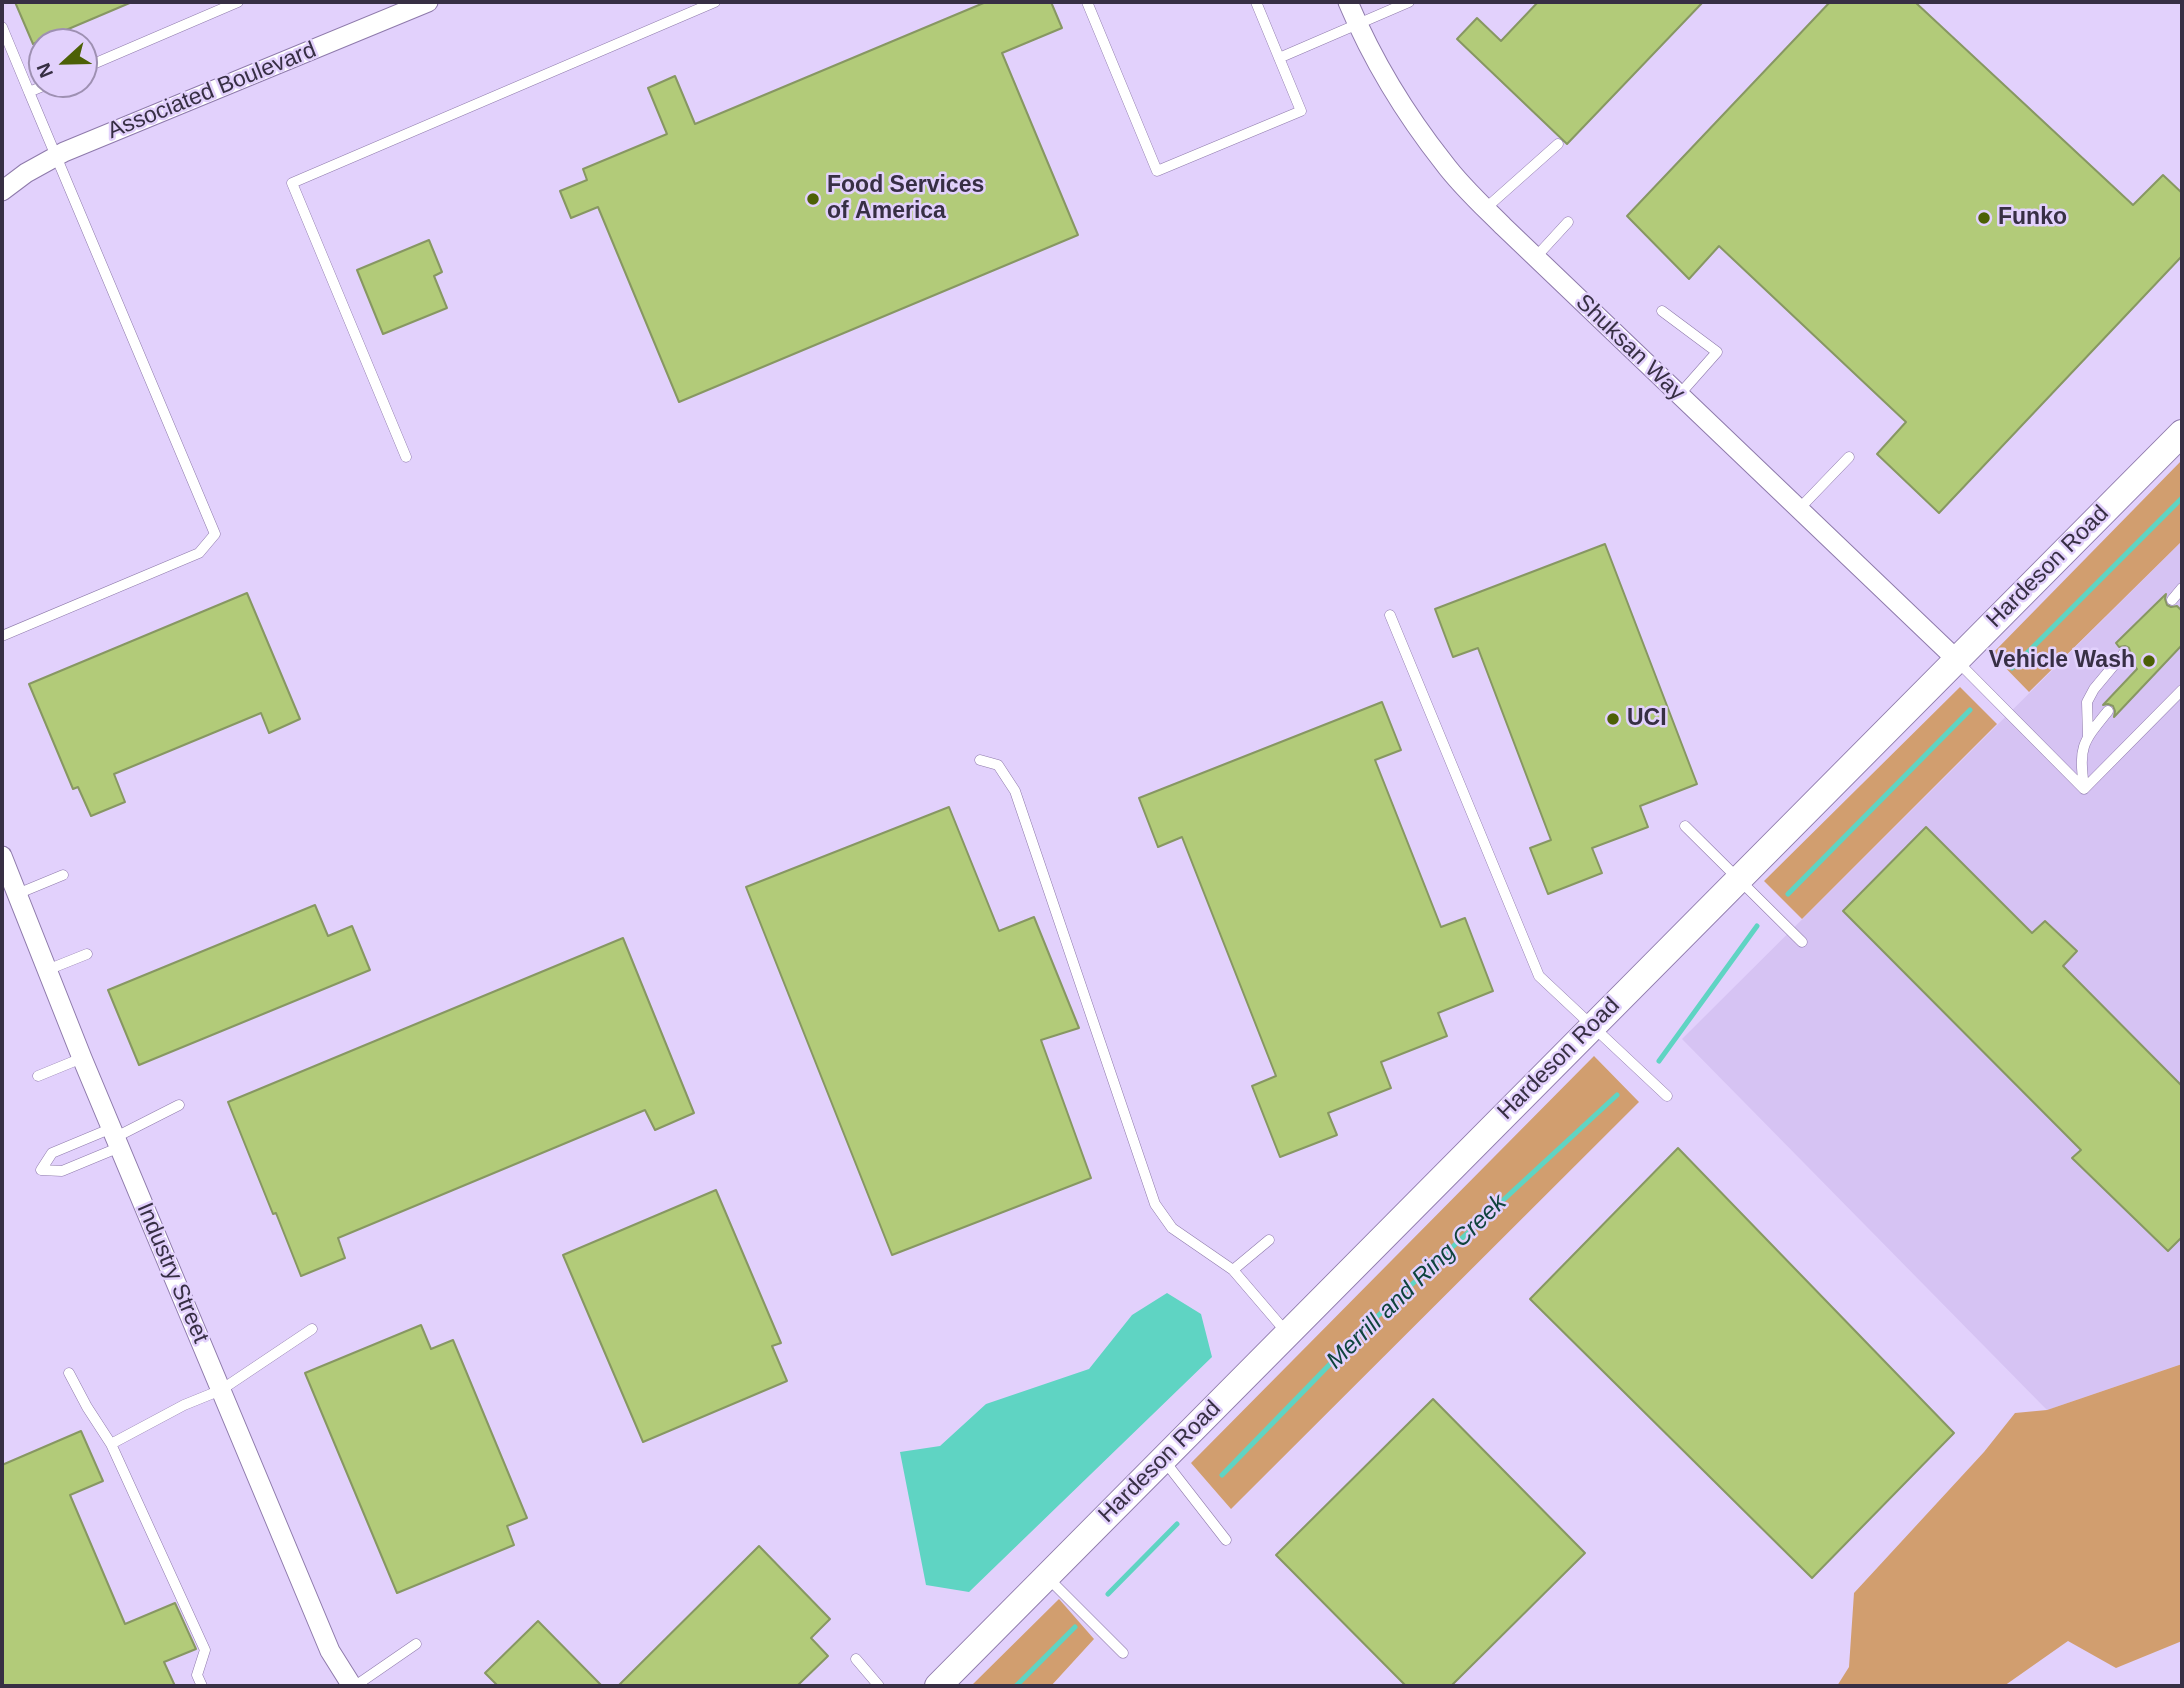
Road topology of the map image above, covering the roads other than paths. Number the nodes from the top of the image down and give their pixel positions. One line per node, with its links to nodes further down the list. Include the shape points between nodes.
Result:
1 (238, 2): 11 (lane)
2 (428, 2): 15 (street, Associated Boulevard)
3 (715, 2): 23 (lane, via 292,183)
4 (1087, 2): 10 (lane, via 1157,170 1301,111)
5 (1256, 2): 10 (lane)
6 (1348, 2): 8 (street, Shuksan Way)
7 (1409, 2): 8 (lane)
8 (1358, 25): 10 (lane); 17 (street, Shuksan Way, via 1402,103 1445,164)
9 (2, 27): 12 (lane)
10 (1279, 58)
11 (98, 62)
12 (28, 90)
13 (32, 98): 15 (lane)
14 (1558, 144): 17 (lane)
15 (57, 156): 16 (street, Associated Boulevard); 29 (lane, via 215,534 199,552)
16 (2, 191)
17 (1486, 208): 19 (street, Shuksan Way)
18 (1568, 222): 19 (lane)
19 (1535, 258): 21 (street, Shuksan Way)
20 (1662, 311): 21 (lane, via 1717,352)
21 (1679, 395): 25 (street, Shuksan Way)
22 (2182, 433): 31 (street, Hardeson Road)
23 (406, 457)
24 (1849, 457): 25 (lane)
25 (1799, 509): 31 (street, Shuksan Way)
26 (2182, 588): 27 (lane)
27 (2172, 600)
28 (1390, 615): 45 (lane, via 1539,976)
29 (2, 636)
30 (2124, 653): 34 (lane, via 2087,702)
31 (1956, 659): 36 (lane); 40 (street, Hardeson Road)
32 (2182, 690): 36 (lane)
33 (2108, 711): 34 (lane)
34 (2088, 736): 36 (lane, via 2081,760)
35 (980, 760): 52 (lane, via 998,765 1015,791 1155,1204 1172,1228)
36 (2084, 789)
37 (1685, 827): 40 (lane)
38 (2, 856): 41 (street, Industry Street)
39 (63, 875): 41 (lane)
40 (1738, 879): 42 (lane); 45 (street, Hardeson Road)
41 (17, 894): 44 (street, Industry Street)
42 (1802, 942)
43 (87, 954): 44 (lane)
44 (47, 970): 46 (street, Industry Street)
45 (1591, 1027): 48 (lane); 54 (street, Hardeson Road)
46 (82, 1058): 47 (lane); 50 (street, Industry Street)
47 (38, 1076)
48 (1667, 1096)
49 (179, 1105): 50 (lane)
50 (116, 1137): 50 (lane, via 52,1153 41,1170 62,1171); 56 (street, Industry Street)
51 (1269, 1240): 52 (lane)
52 (1233, 1270): 54 (lane)
53 (312, 1329): 56 (lane)
54 (1287, 1333): 58 (street, Hardeson Road)
55 (69, 1373): 57 (lane)
56 (221, 1390): 57 (lane); 65 (street, Industry Street, via 330,1651)
57 (111, 1444): 64 (lane, via 205,1650 197,1675)
58 (1163, 1459): 59 (lane); 60 (street, Hardeson Road)
59 (1226, 1540)
60 (1047, 1576): 62 (lane); 67 (street, Hardeson Road)
61 (416, 1644): 65 (lane)
62 (1123, 1653)
63 (856, 1659): 66 (lane)
64 (202, 1686)
65 (353, 1686)
66 (879, 1686)
67 (938, 1686)

